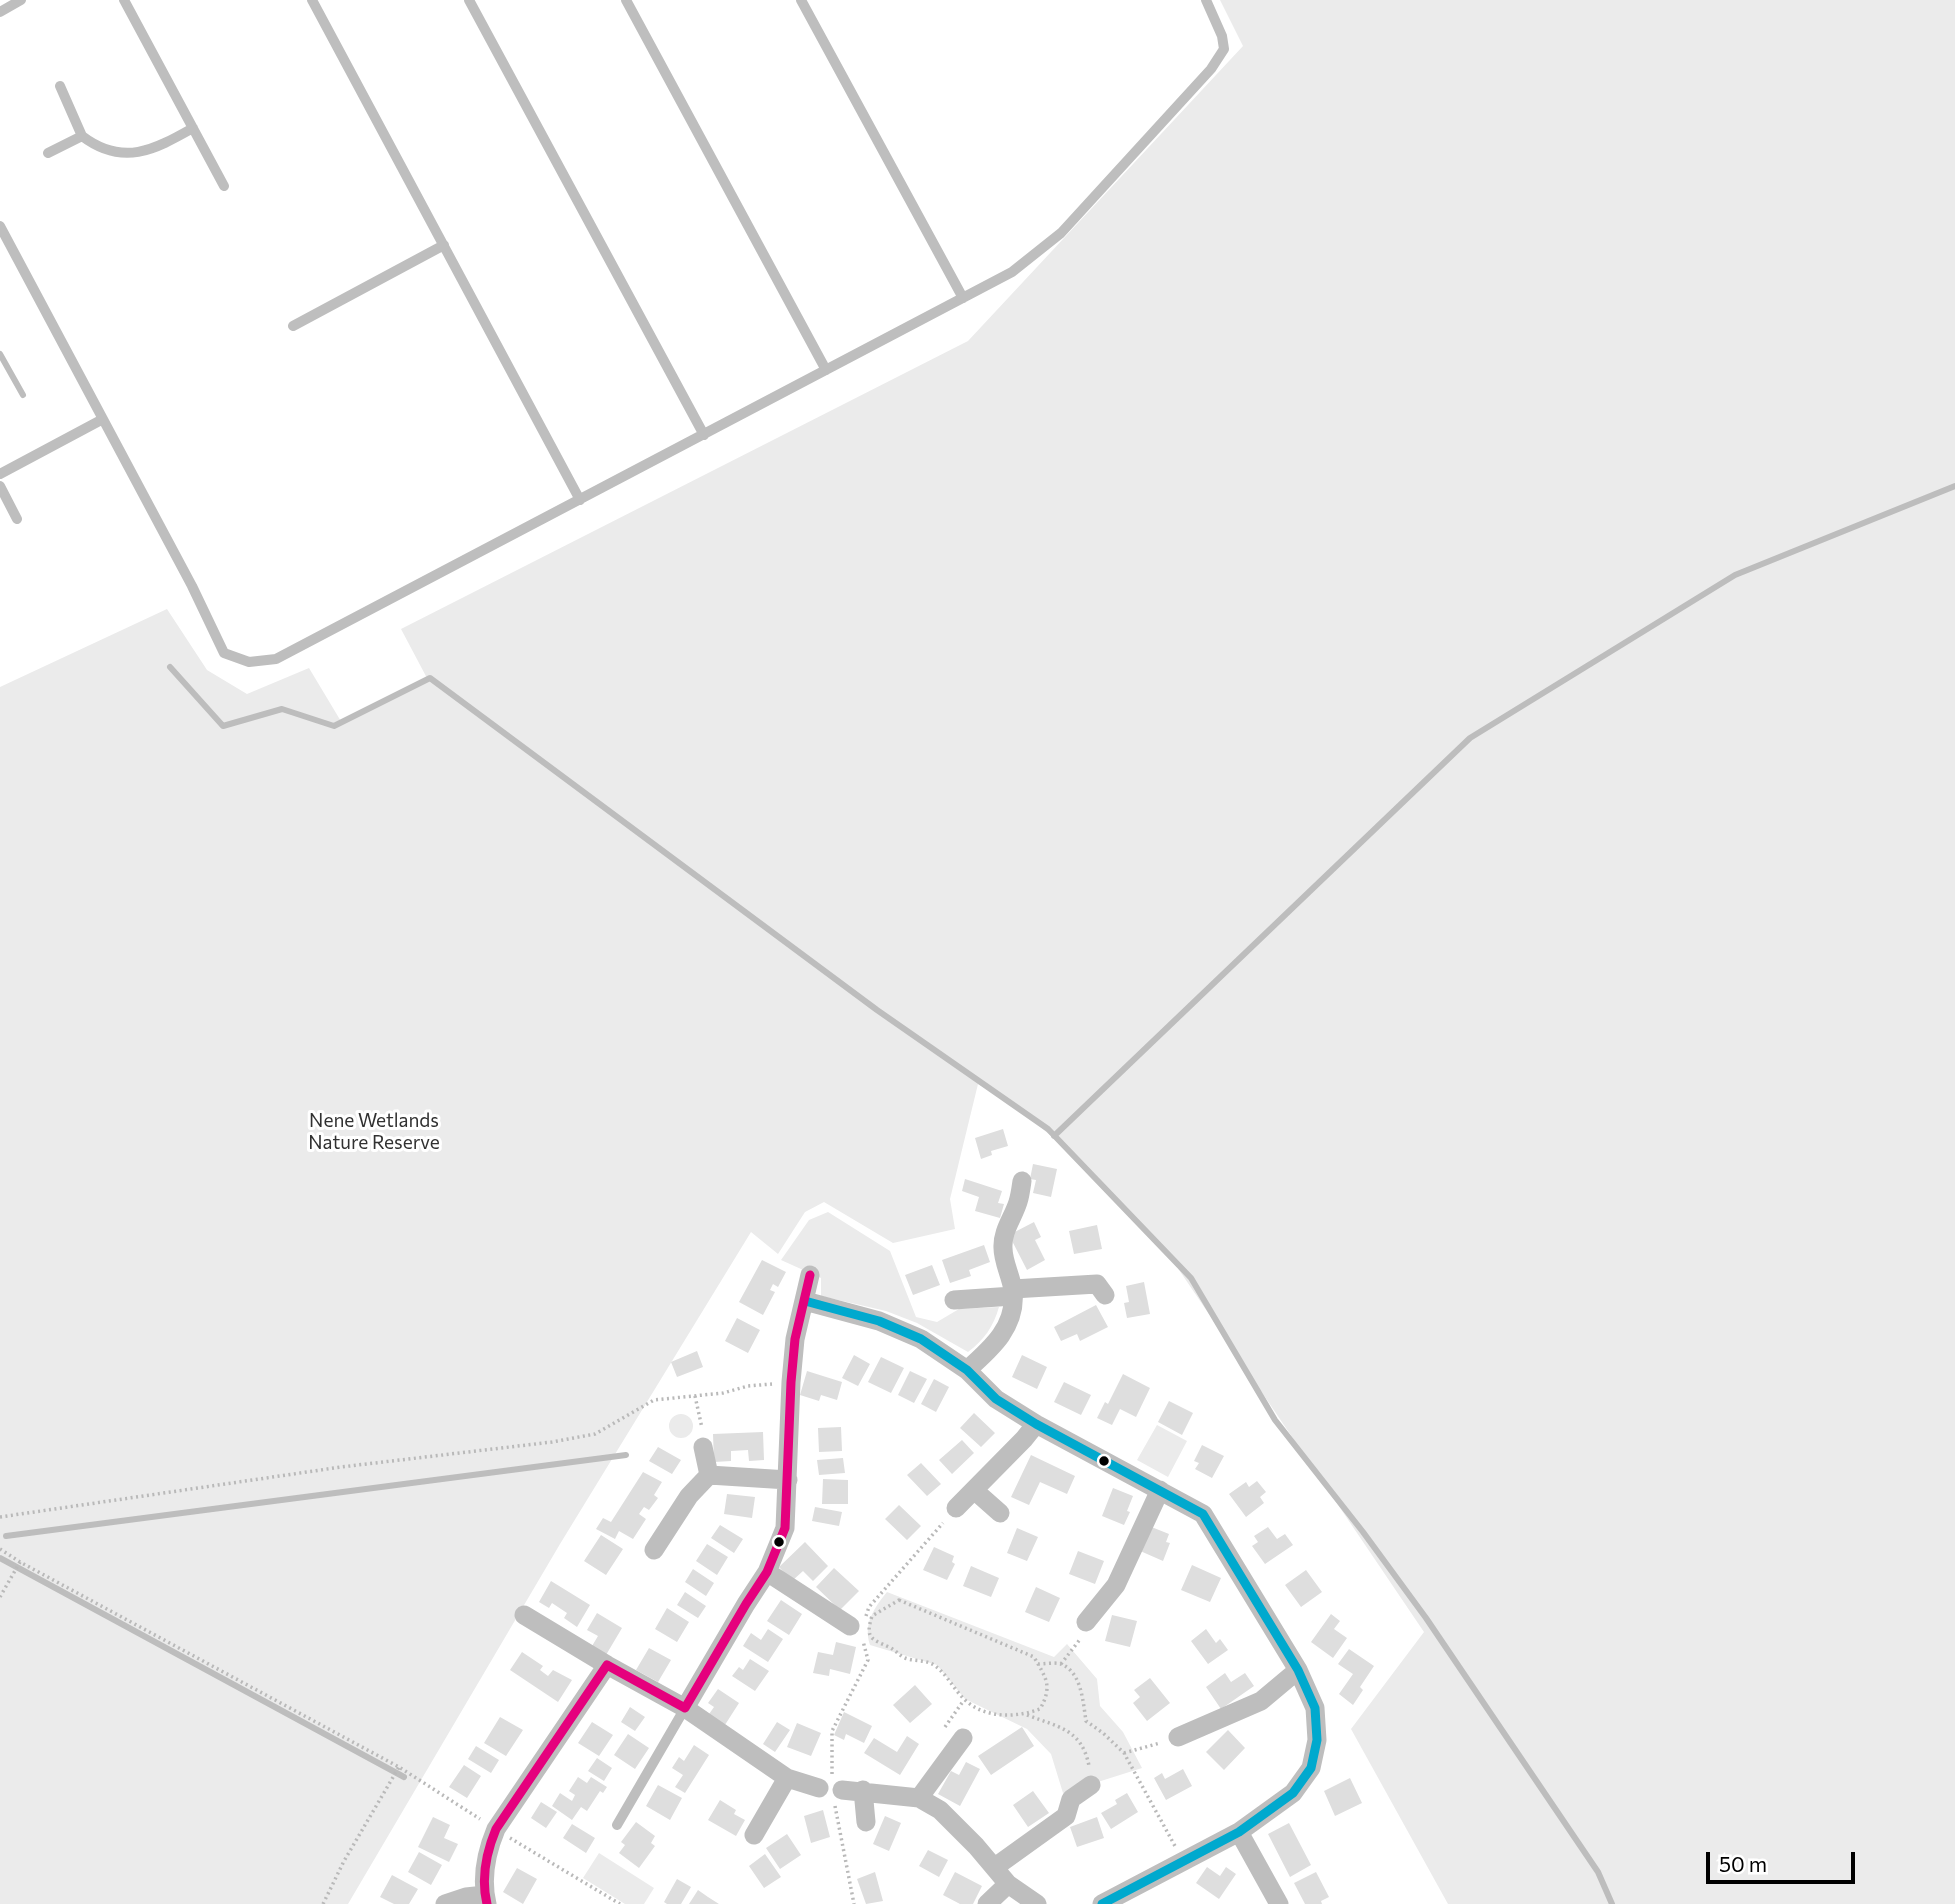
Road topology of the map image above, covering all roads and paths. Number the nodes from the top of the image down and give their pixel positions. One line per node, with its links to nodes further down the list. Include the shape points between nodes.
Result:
1 (21, 0): 8 (lane)
2 (124, 0): 10 (lane)
3 (312, 0): 15 (lane)
4 (469, 0): 20 (lane)
5 (626, 0): 18 (lane)
6 (801, 0): 16 (lane)
7 (1206, 0): 16 (lane, via 1223,36 1224,49 1211,69 1060,233 1012,272)
8 (0, 12)
9 (60, 86): 11 (lane)
10 (192, 128): 11 (lane, via 138,154 110,151); 13 (lane)
11 (82, 136): 12 (lane)
12 (48, 153)
13 (224, 186)
14 (0, 226): 19 (lane)
15 (444, 245): 17 (lane); 23 (lane)
16 (963, 298): 18 (lane)
17 (293, 326)
18 (826, 370): 20 (lane)
19 (103, 419): 21 (lane); 23 (lane, via 225,653 249,662 276,659)
20 (704, 435): 23 (lane)
21 (0, 474)
22 (0, 486): 24 (lane)
23 (580, 500)
24 (18, 519)
25 (1022, 1181): 27 (street, via 1002,1248)
26 (810, 1275): 30 (street)
27 (1013, 1293): 28 (street, via 1097,1284); 29 (street); 31 (street, via 1003,1335)
28 (1105, 1295)
29 (954, 1300)
30 (804, 1301): 31 (street, via 910,1334); 32 (street)
31 (968, 1370): 34 (street, via 996,1399)
32 (791, 1382): 33 (path); 37 (street)
33 (695, 1396): 35 (path); 42 (path, via 654,1400 594,1434 552,1442 341,1467)
34 (1036, 1424): 38 (street); 39 (street)
35 (704, 1447): 36 (street)
36 (709, 1475): 37 (street); 44 (street, via 689,1496)
37 (788, 1480): 46 (street, via 785,1528)
38 (974, 1490): 40 (street); 41 (street)
39 (1160, 1490): 51 (street, via 1116,1585); 56 (street, via 1203,1514)
40 (957, 1508): 52 (path, via 869,1607)
41 (1000, 1513)
42 (0, 1517)
43 (0, 1549): 45 (path)
44 (654, 1550)
45 (18, 1566): 47 (path); 62 (path)
46 (767, 1572): 52 (street); 57 (street)
47 (8, 1580): 48 (path); 49 (path)
48 (0, 1585)
49 (0, 1597)
50 (524, 1615): 55 (street)
51 (1086, 1622): 54 (path, via 1080,1641)
52 (859, 1629): 65 (path, via 868,1660 832,1731)
53 (1038, 1664): 54 (path); 58 (path, via 1048,1695 1040,1709); 58 (path, via 1034,1657 899,1600 873,1616 869,1629 871,1639 904,1658 934,1664 970,1704 1000,1716)
54 (1061, 1664): 61 (path, via 1074,1675 1081,1690 1086,1721)
55 (607, 1665): 57 (street); 70 (street)
56 (1298, 1670): 59 (street, via 1261,1700); 71 (street, via 1315,1708 1317,1740 1311,1769 1293,1793)
57 (685, 1708): 63 (street); 69 (lane)
58 (1026, 1714): 64 (path, via 1068,1730 1083,1744)
59 (1178, 1737): 61 (path)
60 (963, 1738): 67 (street)
61 (1124, 1753): 73 (path)
62 (399, 1768): 70 (path); 77 (path)
63 (787, 1778): 65 (street); 72 (street)
64 (1091, 1786): 74 (street, via 1071,1800 1066,1816)
65 (832, 1789): 66 (street); 80 (path)
66 (863, 1790): 67 (street); 68 (street)
67 (919, 1798): 74 (street, via 940,1810)
68 (866, 1822)
69 (617, 1825)
70 (496, 1829): 76 (street, via 485,1868); 79 (path)
71 (1239, 1832): 83 (street); 84 (street)
72 (754, 1835)
73 (1176, 1848)
74 (995, 1867): 75 (street)
75 (1008, 1884): 81 (street); 82 (street)
76 (486, 1899): 78 (street, via 466,1897)
77 (323, 1904)
78 (445, 1904)
79 (620, 1904)
80 (854, 1904)
81 (987, 1904)
82 (1037, 1904)
83 (1102, 1904)
84 (1279, 1904)

